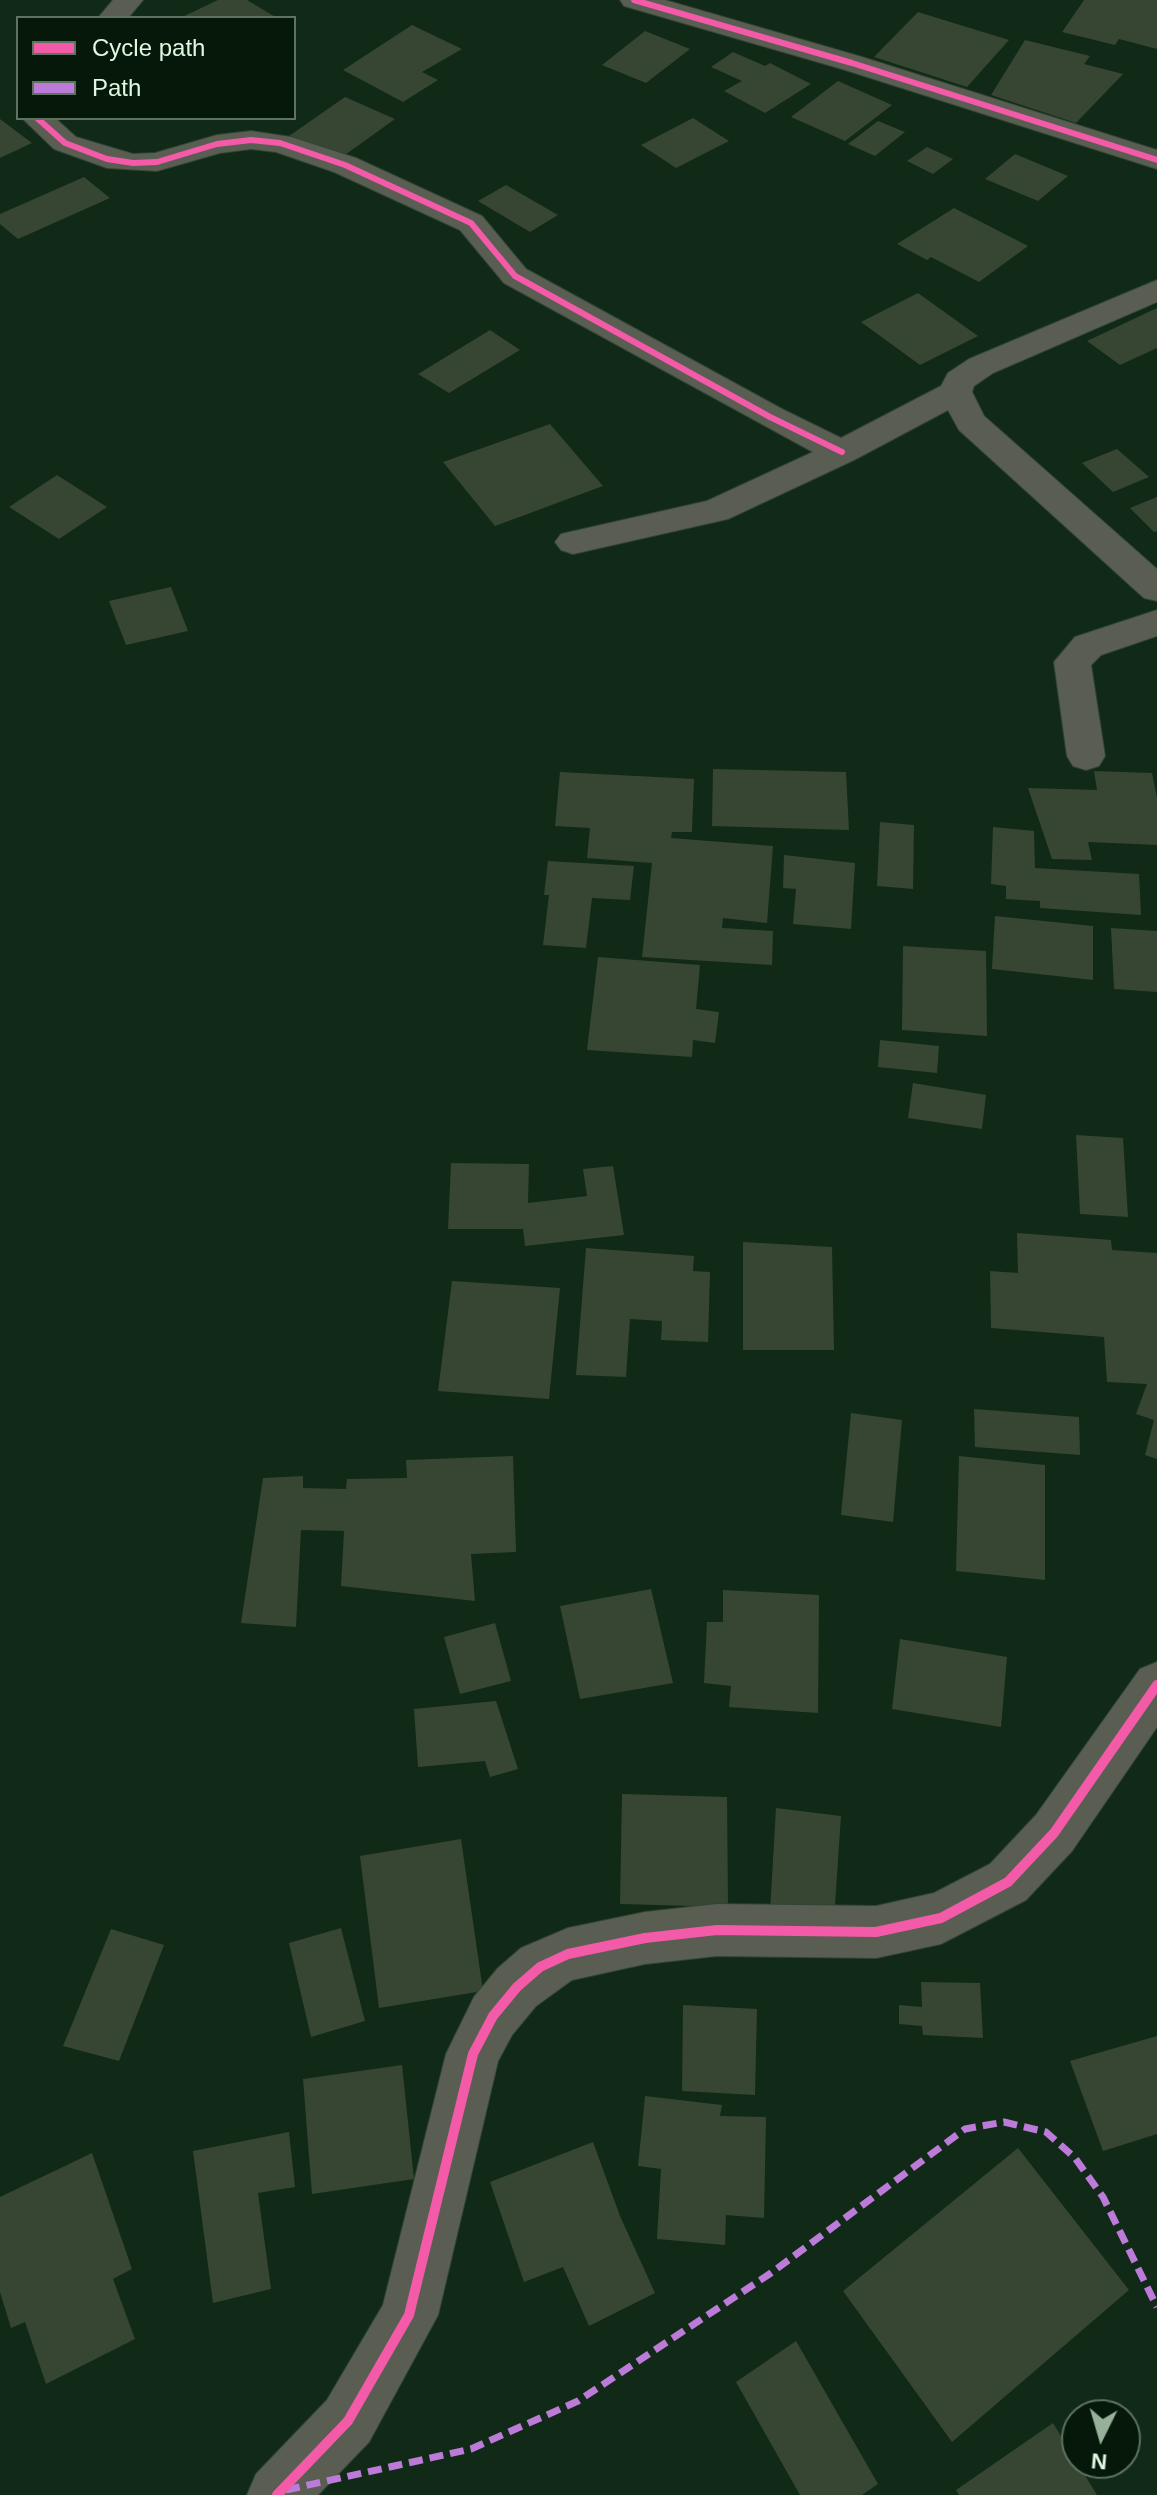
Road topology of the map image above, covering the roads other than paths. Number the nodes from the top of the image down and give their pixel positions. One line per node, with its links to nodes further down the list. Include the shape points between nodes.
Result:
1 (129, 0): 3 (street)
2 (634, 0): 5 (street, via 744,20)
3 (114, 16)
4 (39, 120): 8 (street, via 65,143 133,163 251,140 280,143 345,165 471,223 515,276)
5 (1157, 160)
6 (1157, 290): 7 (street, via 981,366 960,380)
7 (955, 392): 8 (street); 10 (street, via 971,422)
8 (842, 452): 9 (street, via 716,511)
9 (573, 542)
10 (1157, 589)
11 (1157, 623): 12 (street, via 1088,646 1072,662)
12 (1086, 756)
13 (1157, 1685): 14 (street, via 1054,1833 1008,1882 941,1918 876,1932 717,1930 645,1938 568,1954 540,1967 517,1987 493,2016 473,2054 409,2315 348,2421)
14 (277, 2495)

